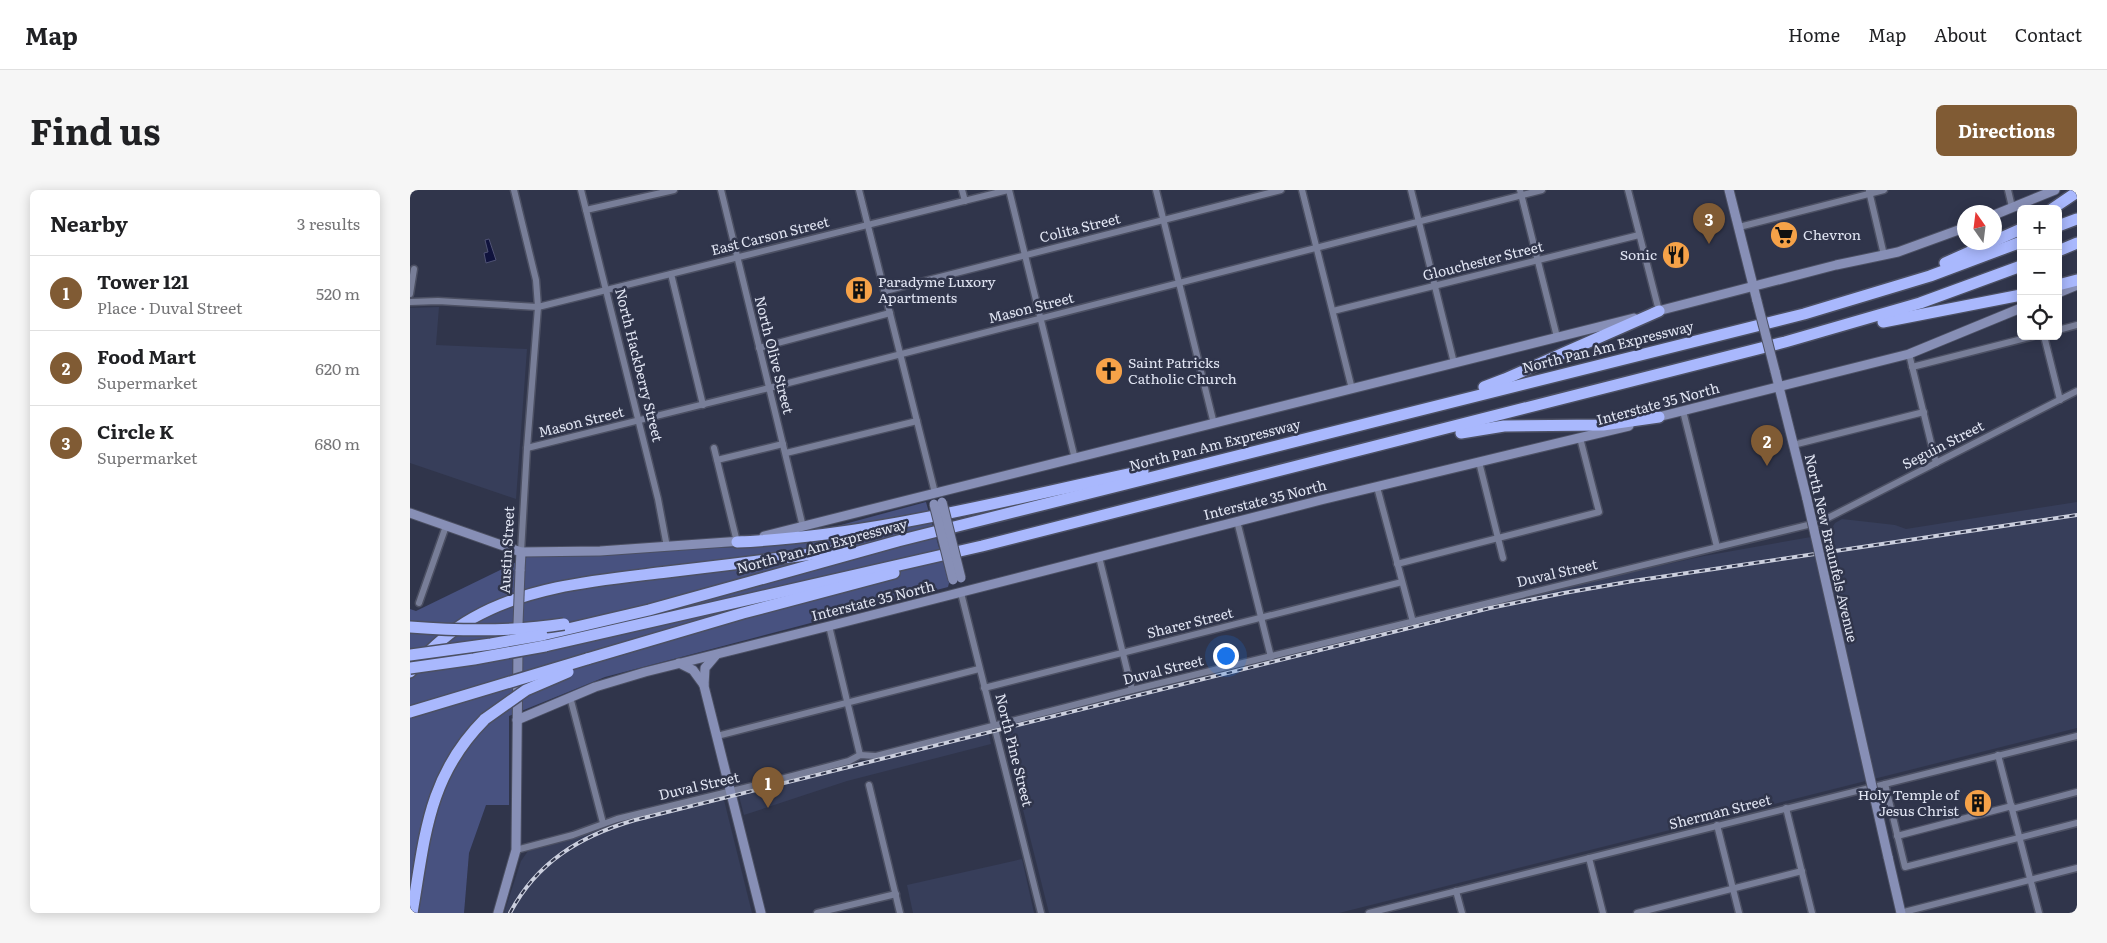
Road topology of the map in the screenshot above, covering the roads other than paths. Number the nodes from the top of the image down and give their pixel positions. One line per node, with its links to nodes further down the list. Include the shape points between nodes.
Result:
1 (514, 190): 58 (street, Austin Street, via 536,280)
2 (581, 190): 24 (street, North Hackberry Street)
3 (674, 190): 24 (street)
4 (720, 190): 41 (street, North Olive Street)
5 (859, 190): 29 (street, North Pine Street)
6 (962, 190): 21 (street)
7 (1008, 190): 21 (street, East Carson Street); 39 (street)
8 (1156, 190): 27 (street)
9 (1281, 190): 27 (street, Colita Street)
10 (1302, 190): 37 (street)
11 (1410, 190): 28 (street)
12 (1542, 190): 20 (street, Mason Street)
13 (1628, 190): 34 (street)
14 (1730, 190): 31 (main road, North New Braunfels Avenue)
15 (1884, 190): 18 (street)
16 (2008, 190): 23 (street)
17 (2055, 190): 23 (main road)
18 (1869, 192): 31 (street); 40 (street)
19 (2077, 192): 22 (highway)
20 (1520, 193): 28 (street, Mason Street); 42 (street)
21 (965, 201): 29 (street, East Carson Street)
22 (2058, 205)
23 (2012, 207): 25 (main road)
24 (586, 210): 52 (street, North Hackberry Street)
25 (2002, 211)
26 (2077, 219): 30 (highway)
27 (1164, 220): 39 (street, Colita Street); 47 (street)
28 (1418, 222): 37 (street, Mason Street); 49 (street)
29 (868, 225): 41 (street, East Carson Street); 53 (street, North Pine Street)
30 (2062, 225)
31 (1739, 227): 50 (main road, North New Braunfels Avenue)
32 (1957, 231): 40 (main road)
33 (2017, 231): 63 (highway, via 1950,261)
34 (1639, 235): 42 (street, Glouchester Street); 60 (street)
35 (2017, 243): 63 (highway, North Pan Am Expressway, via 1905,284)
36 (2077, 243): 38 (highway)
37 (1316, 248): 47 (street, Mason Street); 61 (street)
38 (2060, 250)
39 (1024, 254): 53 (street, Colita Street); 64 (street)
40 (1884, 255): 50 (main road)
41 (737, 258): 45 (street, East Carson Street); 71 (street, North Olive Street)
42 (1537, 260): 49 (street, Glouchester Street); 67 (street)
43 (2017, 267): 70 (highway, North Pan Am Expressway, via 1920,303)
44 (414, 269): 55 (street)
45 (671, 274): 52 (street, East Carson Street); 81 (street)
46 (2077, 280): 48 (highway)
47 (1178, 283): 64 (street, Mason Street); 87 (street)
48 (2062, 284)
49 (1434, 286): 61 (street, Glouchester Street); 74 (street)
50 (1754, 286): 60 (main road); 76 (main road, North New Braunfels Avenue, bridge)
51 (2077, 286): 54 (main road)
52 (606, 290): 58 (street, East Carson Street); 85 (street, North Hackberry Street)
53 (884, 291): 62 (street, North Pine Street)
54 (2062, 292)
55 (410, 294)
56 (2017, 296): 70 (highway)
57 (410, 302): 58 (street, East Carson Street)
58 (538, 307): 92 (street, Austin Street)
59 (2017, 310): 73 (main road, Interstate 35 North)
60 (1659, 311): 67 (main road); 88 (highway, via 1493,384)
61 (1333, 312): 78 (street)
62 (890, 313): 71 (street); 72 (street, North Pine Street)
63 (1804, 314): 88 (highway, North Pan Am Expressway)
64 (1040, 318): 72 (street, Mason Street); 95 (street)
65 (2077, 325): 66 (street)
66 (2062, 329)
67 (1557, 337): 74 (main road)
68 (2018, 340): 75 (street)
69 (2045, 340): 80 (street)
70 (1786, 342): 100 (highway, North Pan Am Expressway)
71 (760, 348): 77 (street, North Olive Street)
72 (900, 354): 77 (street, Mason Street); 86 (street, North Pine Street)
73 (1909, 354): 75 (street); 76 (main road, Interstate 35 North)
74 (1454, 363): 78 (main road)
75 (1912, 367): 83 (street)
76 (1779, 387): 82 (main road, Interstate 35 North); 91 (main road, North New Braunfels Avenue)
77 (769, 388): 81 (street, Mason Street); 90 (street, North Olive Street)
78 (1352, 389): 87 (main road)
79 (2077, 391): 80 (street, Seguin Street)
80 (2060, 400): 99 (street, Seguin Street)
81 (703, 405): 85 (street, Mason Street)
82 (1683, 411): 84 (main road, Interstate 35 North); 113 (street)
83 (1924, 412): 91 (street); 99 (street)
84 (1659, 417): 89 (main road, Interstate 35 North); 100 (highway, via 1603,425 1486,427 1396,449)
85 (638, 421): 92 (street, Mason Street); 112 (street, North Hackberry Street)
86 (917, 421): 94 (street); 102 (street, North Pine Street)
87 (1214, 424): 95 (main road)
88 (1301, 438): 97 (highway, North Pan Am Expressway)
89 (1580, 438): 98 (main road, Interstate 35 North); 108 (street, via 1599,512)
90 (783, 444): 94 (street, North Olive Street); 96 (street)
91 (1793, 445): 181 (main road, North New Braunfels Avenue, bridge)
92 (527, 448): 114 (street, Austin Street)
93 (714, 448): 96 (street)
94 (786, 453): 107 (street, North Olive Street)
95 (1075, 459): 102 (main road)
96 (718, 460): 110 (street)
97 (1219, 460): 109 (highway, North Pan Am Expressway); 110 (highway, via 1171,466 902,522 795,538)
98 (1479, 462): 101 (main road, Interstate 35 North); 108 (street)
99 (1936, 463): 105 (street, Seguin Street)
100 (1288, 468): 111 (highway, North Pan Am Expressway)
101 (1377, 487): 104 (main road, Interstate 35 North); 117 (street)
102 (935, 493): 107 (main road); 119 (main road, North Pine Street, bridge)
103 (410, 514): 106 (main road)
104 (1238, 522): 115 (main road, Interstate 35 North); 122 (street)
105 (1820, 522): 113 (street, Duval Street)
106 (446, 526): 114 (main road); 121 (street)
107 (803, 527): 110 (main road)
108 (1498, 537): 116 (street); 117 (street)
109 (898, 541): 120 (highway, North Pan Am Expressway); 135 (highway, via 590,581 546,591 474,617 437,643)
110 (737, 542): 112 (main road)
111 (982, 546): 126 (highway, North Pan Am Expressway); 131 (highway, via 879,578 743,613)
112 (667, 547): 114 (main road)
113 (1717, 547): 123 (street, Duval Street)
114 (521, 552): 142 (main road, Austin Street, bridge)
115 (1099, 557): 119 (main road, Interstate 35 North); 128 (street)
116 (1503, 558)
117 (1397, 564): 118 (street)
118 (1402, 582): 122 (street, Sharer Street); 123 (street)
119 (961, 593): 124 (main road, Interstate 35 North); 134 (street, North Pine Street)
120 (674, 602): 125 (highway, bridge, via 656,602 538,628); 126 (highway, North Pan Am Expressway)
121 (419, 603)
122 (1262, 618): 128 (street, Sharer Street); 130 (street)
123 (1413, 622): 130 (street, Duval Street)
124 (829, 626): 127 (main road, Interstate 35 North); 140 (street)
125 (410, 627)
126 (544, 641): 129 (highway, North Pan Am Expressway, bridge, via 491,644); 133 (highway, North Pan Am Expressway, bridge, via 483,658)
127 (718, 653): 132 (main road, Interstate 35 North); 136 (main road, via 705,668)
128 (1122, 653): 137 (street, Sharer Street); 138 (street)
129 (410, 655)
130 (1271, 657): 138 (street, Duval Street)
131 (588, 662): 141 (highway, bridge); 168 (highway, bridge, via 526,690 485,719 464,744 450,764 433,800)
132 (679, 663): 136 (main road, via 694,670); 139 (main road, Interstate 35 North, via 617,679)
133 (410, 668)
134 (979, 669): 137 (street, North Pine Street); 140 (street)
135 (410, 672)
136 (704, 686): 144 (main road)
137 (984, 688): 143 (street, North Pine Street)
138 (1132, 690): 143 (street, Duval Street)
139 (570, 697): 142 (main road, Interstate 35 North); 154 (street)
140 (847, 702): 144 (street); 146 (street)
141 (410, 712)
142 (517, 720): 159 (main road, Austin Street)
143 (994, 726): 146 (street, Duval Street, via 876,756); 173 (street, North Pine Street)
144 (717, 736): 150 (main road)
145 (2077, 736): 147 (street, Sherman Street)
146 (860, 755): 150 (street, Duval Street, via 818,770)
147 (1998, 755): 148 (street, Sherman Street); 153 (street)
148 (1885, 784): 152 (street, Sherman Street); 157 (street)
149 (869, 785): 166 (street)
150 (731, 792): 154 (street, Duval Street); 170 (main road)
151 (2077, 792): 153 (street)
152 (1786, 808): 156 (street, Sherman Street); 162 (street)
153 (2012, 808): 157 (street); 158 (street)
154 (603, 823): 159 (street, Duval Street, via 573,835)
155 (2077, 823): 158 (street)
156 (1718, 825): 160 (street, Sherman Street); 164 (street)
157 (1898, 836): 158 (street, via 1905,867)
158 (2020, 838): 163 (street)
159 (516, 850): 169 (main road, Austin Street)
160 (1589, 858): 165 (street, Sherman Street); 176 (street)
161 (2077, 868): 163 (street)
162 (1802, 871): 164 (street); 180 (street)
163 (2030, 880): 181 (street); 182 (street)
164 (1733, 888): 167 (street); 179 (street)
165 (1456, 891): 174 (street, Sherman Street); 175 (street)
166 (896, 894): 171 (street); 172 (street)
167 (1668, 905): 177 (street); 178 (street)
168 (412, 913)
169 (498, 913)
170 (761, 913)
171 (817, 913)
172 (900, 913)
173 (1041, 913)
174 (1369, 913)
175 (1462, 913)
176 (1603, 913)
177 (1637, 913)
178 (1670, 913)
179 (1739, 913)
180 (1812, 913)
181 (1901, 913)
182 (2038, 913)

